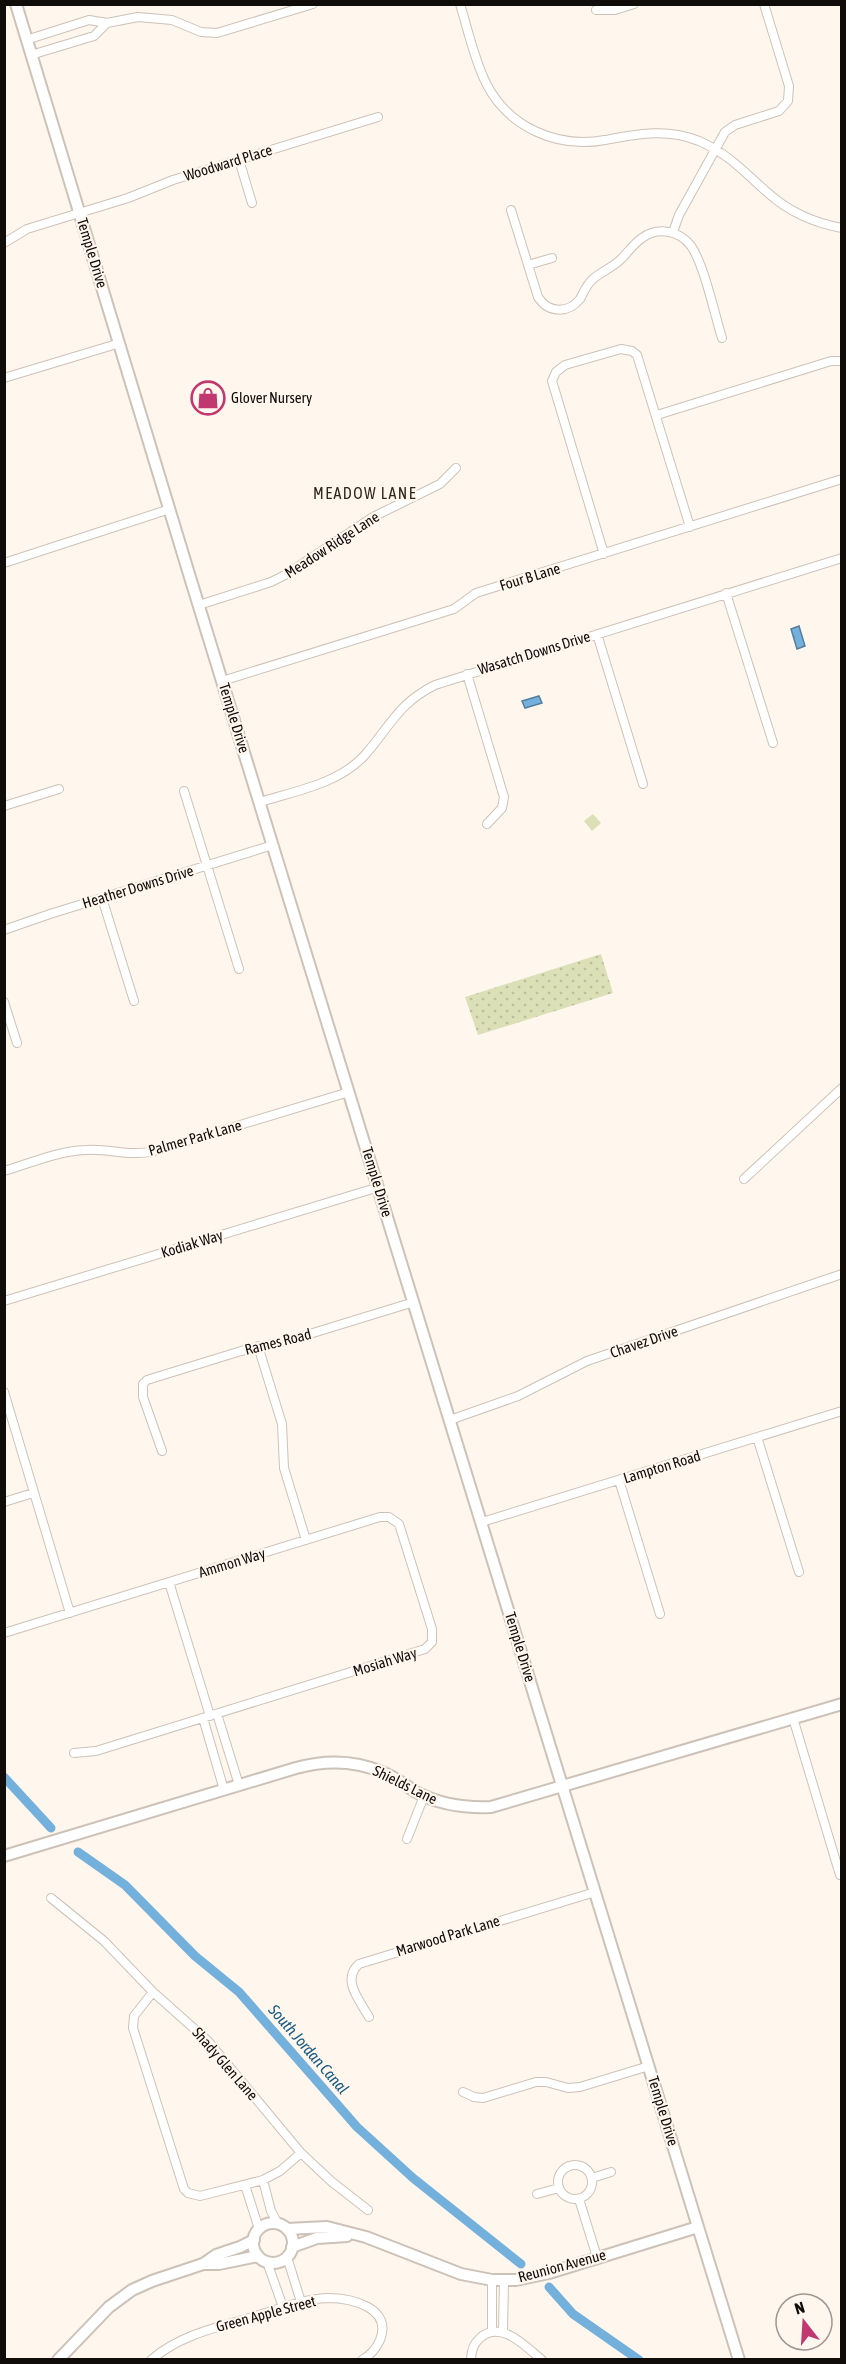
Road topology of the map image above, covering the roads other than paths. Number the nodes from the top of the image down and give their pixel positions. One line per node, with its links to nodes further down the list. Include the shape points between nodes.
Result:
1 (16, 4): 8 (street, Temple Drive)
2 (312, 4): 7 (street, via 217,33 148,17)
3 (460, 4): 11 (street, via 492,93 506,111 534,131 585,142 646,132 672,134)
4 (634, 4): 6 (street)
5 (764, 4): 11 (street, via 789,96 776,113 728,129)
6 (596, 10)
7 (107, 23): 8 (street, via 89,20); 9 (street, via 94,36)
8 (27, 40): 9 (street, Temple Drive)
9 (31, 55): 15 (street, Temple Drive)
10 (378, 117): 12 (street, Woodward Place)
11 (714, 148): 16 (street, via 789,209); 17 (street)
12 (239, 160): 13 (street); 15 (street, Woodward Place)
13 (252, 203)
14 (511, 210): 20 (street)
15 (80, 213): 18 (street, Woodward Place, via 27,229); 22 (street, Temple Drive)
16 (842, 228)
17 (673, 232): 20 (street, via 643,237 590,282 576,303 560,310 551,309 540,300); 21 (street, via 695,252)
18 (4, 243)
19 (552, 258): 20 (street)
20 (528, 265)
21 (722, 338)
22 (120, 342): 24 (street); 28 (street, Temple Drive)
23 (842, 362): 25 (street, via 831,362)
24 (4, 378)
25 (657, 415): 29 (street); 30 (street, via 640,361 632,351 617,349 565,365 554,375 552,381)
26 (456, 468): 34 (street, Meadow Ridge Lane, via 440,484 373,517 279,579)
27 (842, 479): 29 (street, Four B Lane)
28 (170, 509): 32 (street); 34 (street, Temple Drive)
29 (690, 526): 30 (street, Four B Lane)
30 (604, 554): 37 (street, Four B Lane, via 476,593 454,609)
31 (842, 558): 33 (street, Wasatch Downs Drive)
32 (4, 563)
33 (726, 593): 35 (street, Wasatch Downs Drive); 38 (street)
34 (199, 605): 37 (street, Temple Drive)
35 (597, 634): 36 (street, Wasatch Downs Drive); 39 (street)
36 (467, 674): 42 (street, Wasatch Downs Drive, via 435,685 411,699 364,755 343,772 319,784); 44 (street, via 504,797 502,808)
37 (222, 681): 42 (street, Temple Drive)
38 (773, 743)
39 (643, 784)
40 (59, 789): 43 (street)
41 (184, 792): 46 (street)
42 (260, 802): 45 (street, Temple Drive)
43 (4, 806)
44 (488, 824)
45 (273, 845): 46 (street, Heather Downs Drive); 54 (street, Temple Drive)
46 (207, 866): 47 (street, Heather Downs Drive); 49 (street)
47 (102, 898): 48 (street, Heather Downs Drive); 50 (street)
48 (4, 930)
49 (239, 969)
50 (134, 1001)
51 (4, 1002): 52 (street)
52 (17, 1043)
53 (842, 1088): 56 (street)
54 (349, 1092): 55 (street, Palmer Park Lane, via 154,1151 128,1154 74,1150); 57 (street, Temple Drive)
55 (4, 1171)
56 (744, 1179)
57 (379, 1187): 59 (street, Kodiak Way); 60 (street, Temple Drive)
58 (842, 1274): 64 (street, Chavez Drive, via 587,1361 518,1396)
59 (4, 1301)
60 (414, 1302): 61 (street, Rames Road); 64 (street, Temple Drive)
61 (258, 1346): 66 (street, Rames Road, via 142,1384); 72 (street, via 282,1424 284,1468)
62 (4, 1392): 68 (street)
63 (842, 1411): 65 (street, Lampton Road)
64 (450, 1420): 71 (street, Temple Drive)
65 (757, 1437): 67 (street, Lampton Road); 73 (street)
66 (162, 1451)
67 (619, 1480): 71 (street, Lampton Road); 76 (street)
68 (33, 1493): 69 (street); 75 (street)
69 (4, 1502)
70 (393, 1519): 72 (street, Ammon Way, via 380,1517); 79 (street, Mosiah Way, via 401,1528 432,1629 429,1646)
71 (482, 1522): 83 (street, Temple Drive)
72 (306, 1540): 74 (street, Ammon Way)
73 (799, 1572)
74 (169, 1582): 75 (street, Ammon Way); 79 (street)
75 (70, 1613): 77 (street, Ammon Way)
76 (660, 1614)
77 (4, 1633)
78 (842, 1704): 80 (street, Shields Lane)
79 (210, 1716): 81 (street, via 96,1751); 82 (street); 84 (street)
80 (793, 1718): 83 (street, Shields Lane); 88 (street)
81 (74, 1753)
82 (239, 1785): 84 (street, Shields Lane); 85 (street, Shields Lane, via 307,1765 342,1762 385,1773)
83 (563, 1786): 85 (street, Shields Lane, via 491,1807 459,1806); 89 (street, Temple Drive)
84 (224, 1790): 87 (street, Shields Lane)
85 (424, 1796): 86 (street)
86 (407, 1839)
87 (4, 1856)
88 (840, 1875)
89 (595, 1892): 92 (street, Marwood Park Lane, via 358,1964 351,1984); 93 (street, Temple Drive)
90 (51, 1898): 91 (street, Shady Glen Lane, via 104,1941)
91 (153, 1992): 95 (street, Shady Glen Lane, via 208,2041); 99 (street, via 134,2016 133,2028 179,2180 188,2193 200,2196)
92 (369, 2017)
93 (649, 2066): 94 (street, via 580,2087 541,2082 483,2097); 105 (street, Temple Drive)
94 (463, 2092)
95 (301, 2153): 98 (street); 103 (street, Shady Glen Lane)
96 (611, 2172): 97 (street)
97 (592, 2178): 100 (street, via 581,2166 570,2166 561,2172); 102 (street, via 591,2189)
98 (263, 2180): 99 (street); 104 (street, via 271,2211)
99 (245, 2185): 106 (street)
100 (558, 2187): 101 (street); 102 (street, via 564,2196)
101 (537, 2194)
102 (579, 2199): 111 (street)
103 (368, 2210)
104 (283, 2227): 106 (street, via 265,2225); 107 (street, Reunion Avenue, via 327,2228); 109 (street, via 291,2234)
105 (698, 2227): 111 (street, Reunion Avenue); 124 (street, Temple Drive)
106 (259, 2229): 108 (street)
107 (358, 2235): 109 (street, Reunion Avenue, via 316,2238); 114 (street, Reunion Avenue, via 461,2274)
108 (254, 2240): 112 (street); 113 (street)
109 (292, 2247): 110 (street)
110 (287, 2257): 112 (street, via 274,2262); 115 (street)
111 (597, 2257): 114 (street, Reunion Avenue, via 529,2278)
112 (263, 2259): 113 (street); 116 (street)
113 (203, 2264): 119 (street, via 132,2290 109,2307)
114 (498, 2280): 117 (street); 118 (street)
115 (301, 2302): 116 (street, Green Apple Street); 121 (street, Green Apple Street, via 329,2298 378,2313 384,2329 377,2347)
116 (283, 2307): 120 (street, Green Apple Street, via 184,2338)
117 (492, 2332): 118 (street); 122 (street, via 479,2338 471,2351)
118 (503, 2332): 123 (street)
119 (58, 2360)
120 (151, 2360)
121 (362, 2360)
122 (471, 2360)
123 (542, 2360)
124 (739, 2360)

